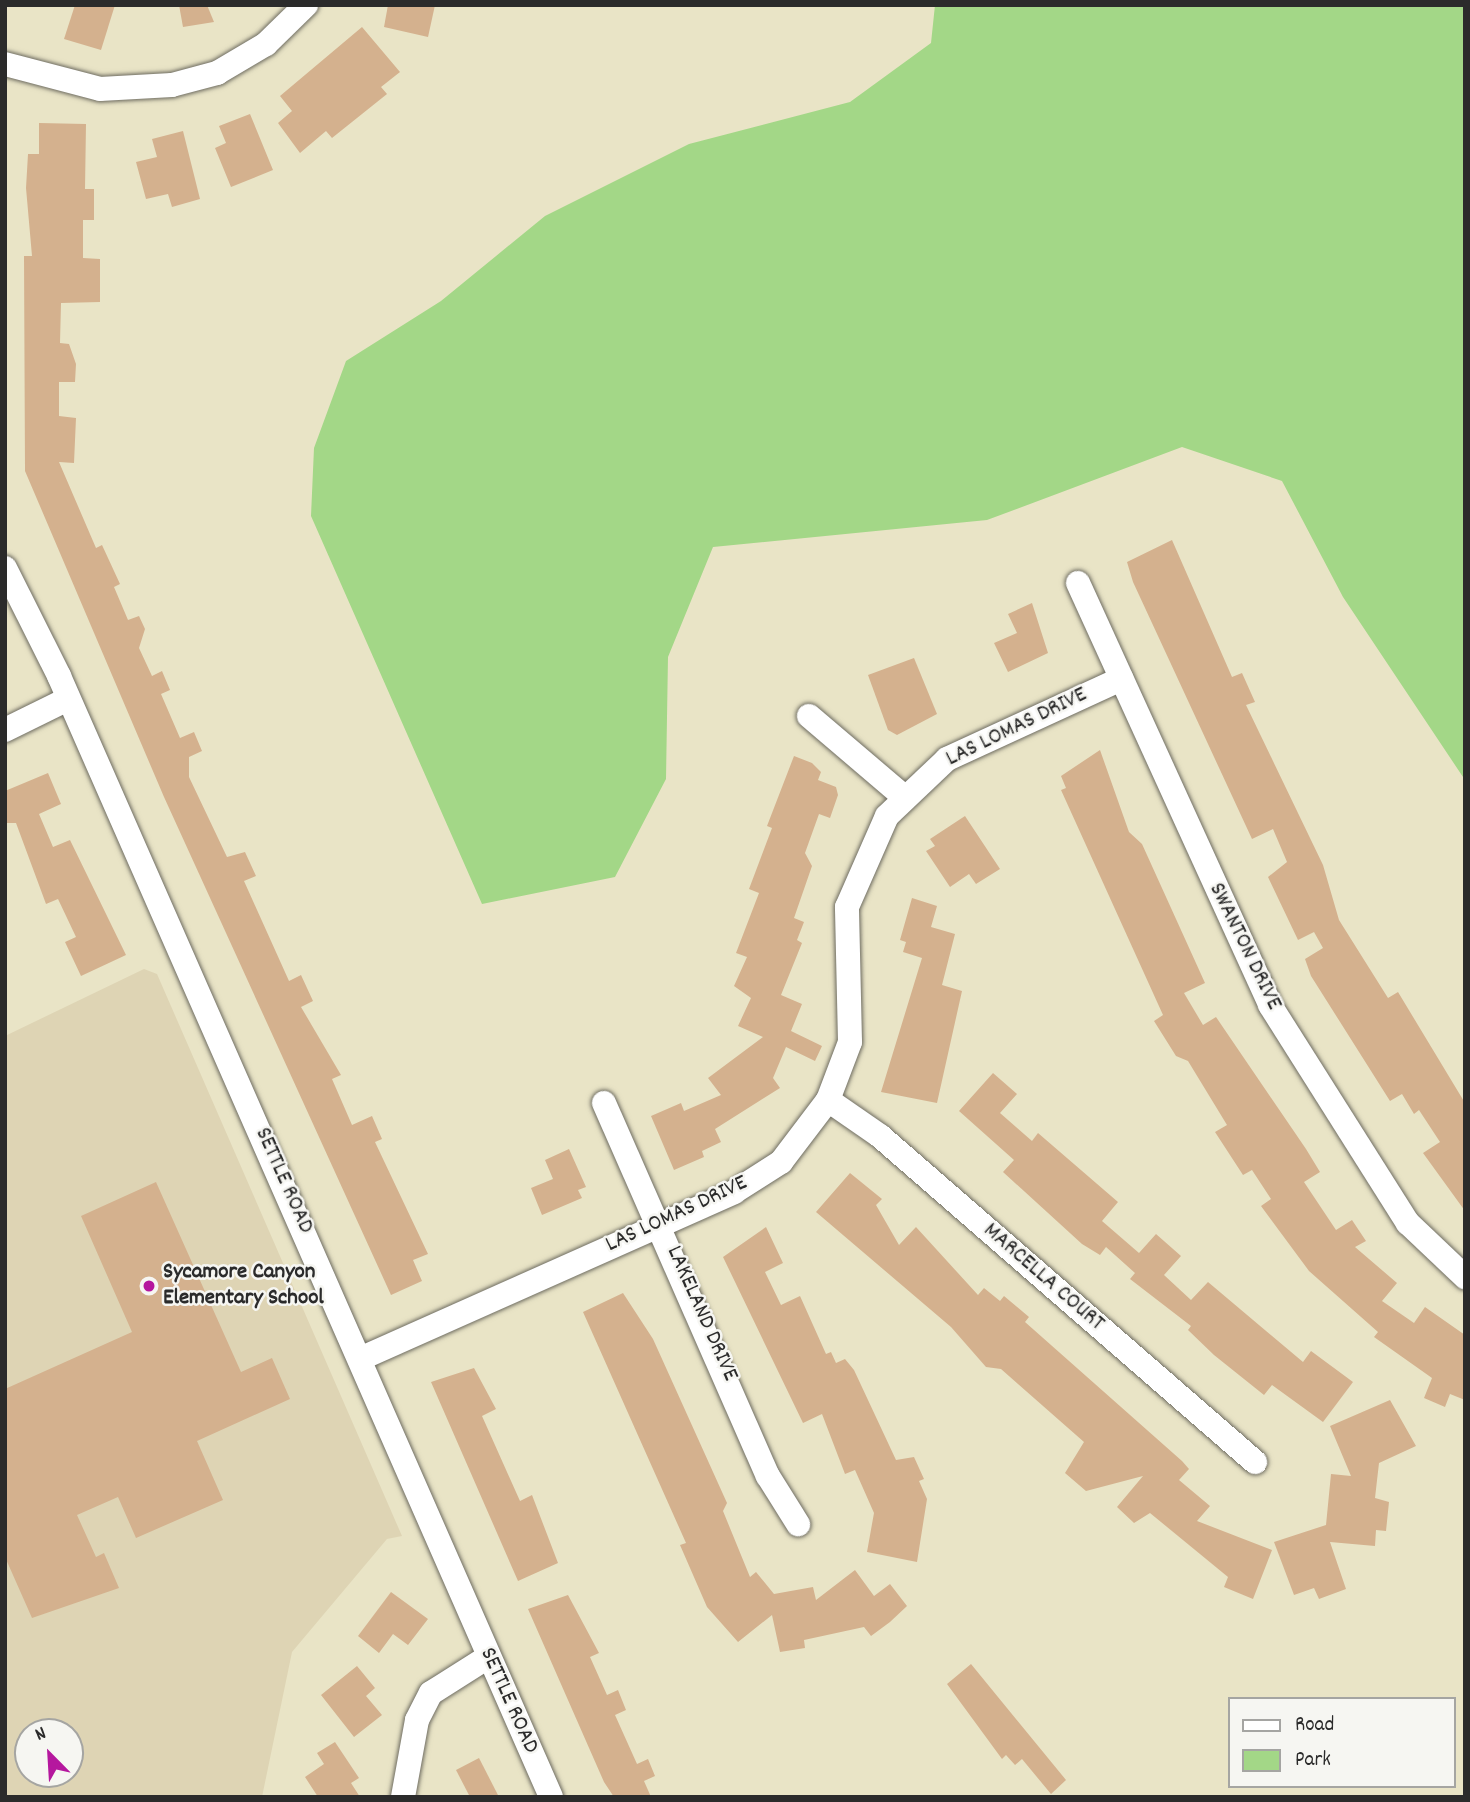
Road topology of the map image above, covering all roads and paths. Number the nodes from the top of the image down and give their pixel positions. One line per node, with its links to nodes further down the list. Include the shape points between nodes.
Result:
1 (306, 5): 2 (street, via 266,44 217,73 172,85 100,89)
2 (5, 64)
3 (5, 568): 6 (street, SETTLE ROAD)
4 (1078, 583): 5 (street, SWANTON DRIVE)
5 (1121, 679): 9 (street, LAS LOMAS DRIVE, via 947,759); 13 (street, SWANTON DRIVE, via 1270,1005 1408,1223)
6 (68, 699): 8 (street); 14 (street, SETTLE ROAD)
7 (809, 716): 9 (street)
8 (5, 730)
9 (903, 796): 10 (street, LAS LOMAS DRIVE, via 873,838 847,907 850,1042)
10 (828, 1100): 12 (street, LAS LOMAS DRIVE, via 781,1162 734,1192); 15 (street, MARCELLA COURT, via 880,1136)
11 (604, 1103): 12 (street, LAKELAND DRIVE)
12 (661, 1224): 14 (street, LAS LOMAS DRIVE); 16 (street, LAKELAND DRIVE, via 768,1476)
13 (1465, 1277)
14 (362, 1358): 17 (street, SETTLE ROAD)
15 (1255, 1462)
16 (798, 1524)
17 (488, 1657): 18 (street, via 431,1693 417,1720); 19 (street, SETTLE ROAD)
18 (403, 1797)
19 (551, 1797)

